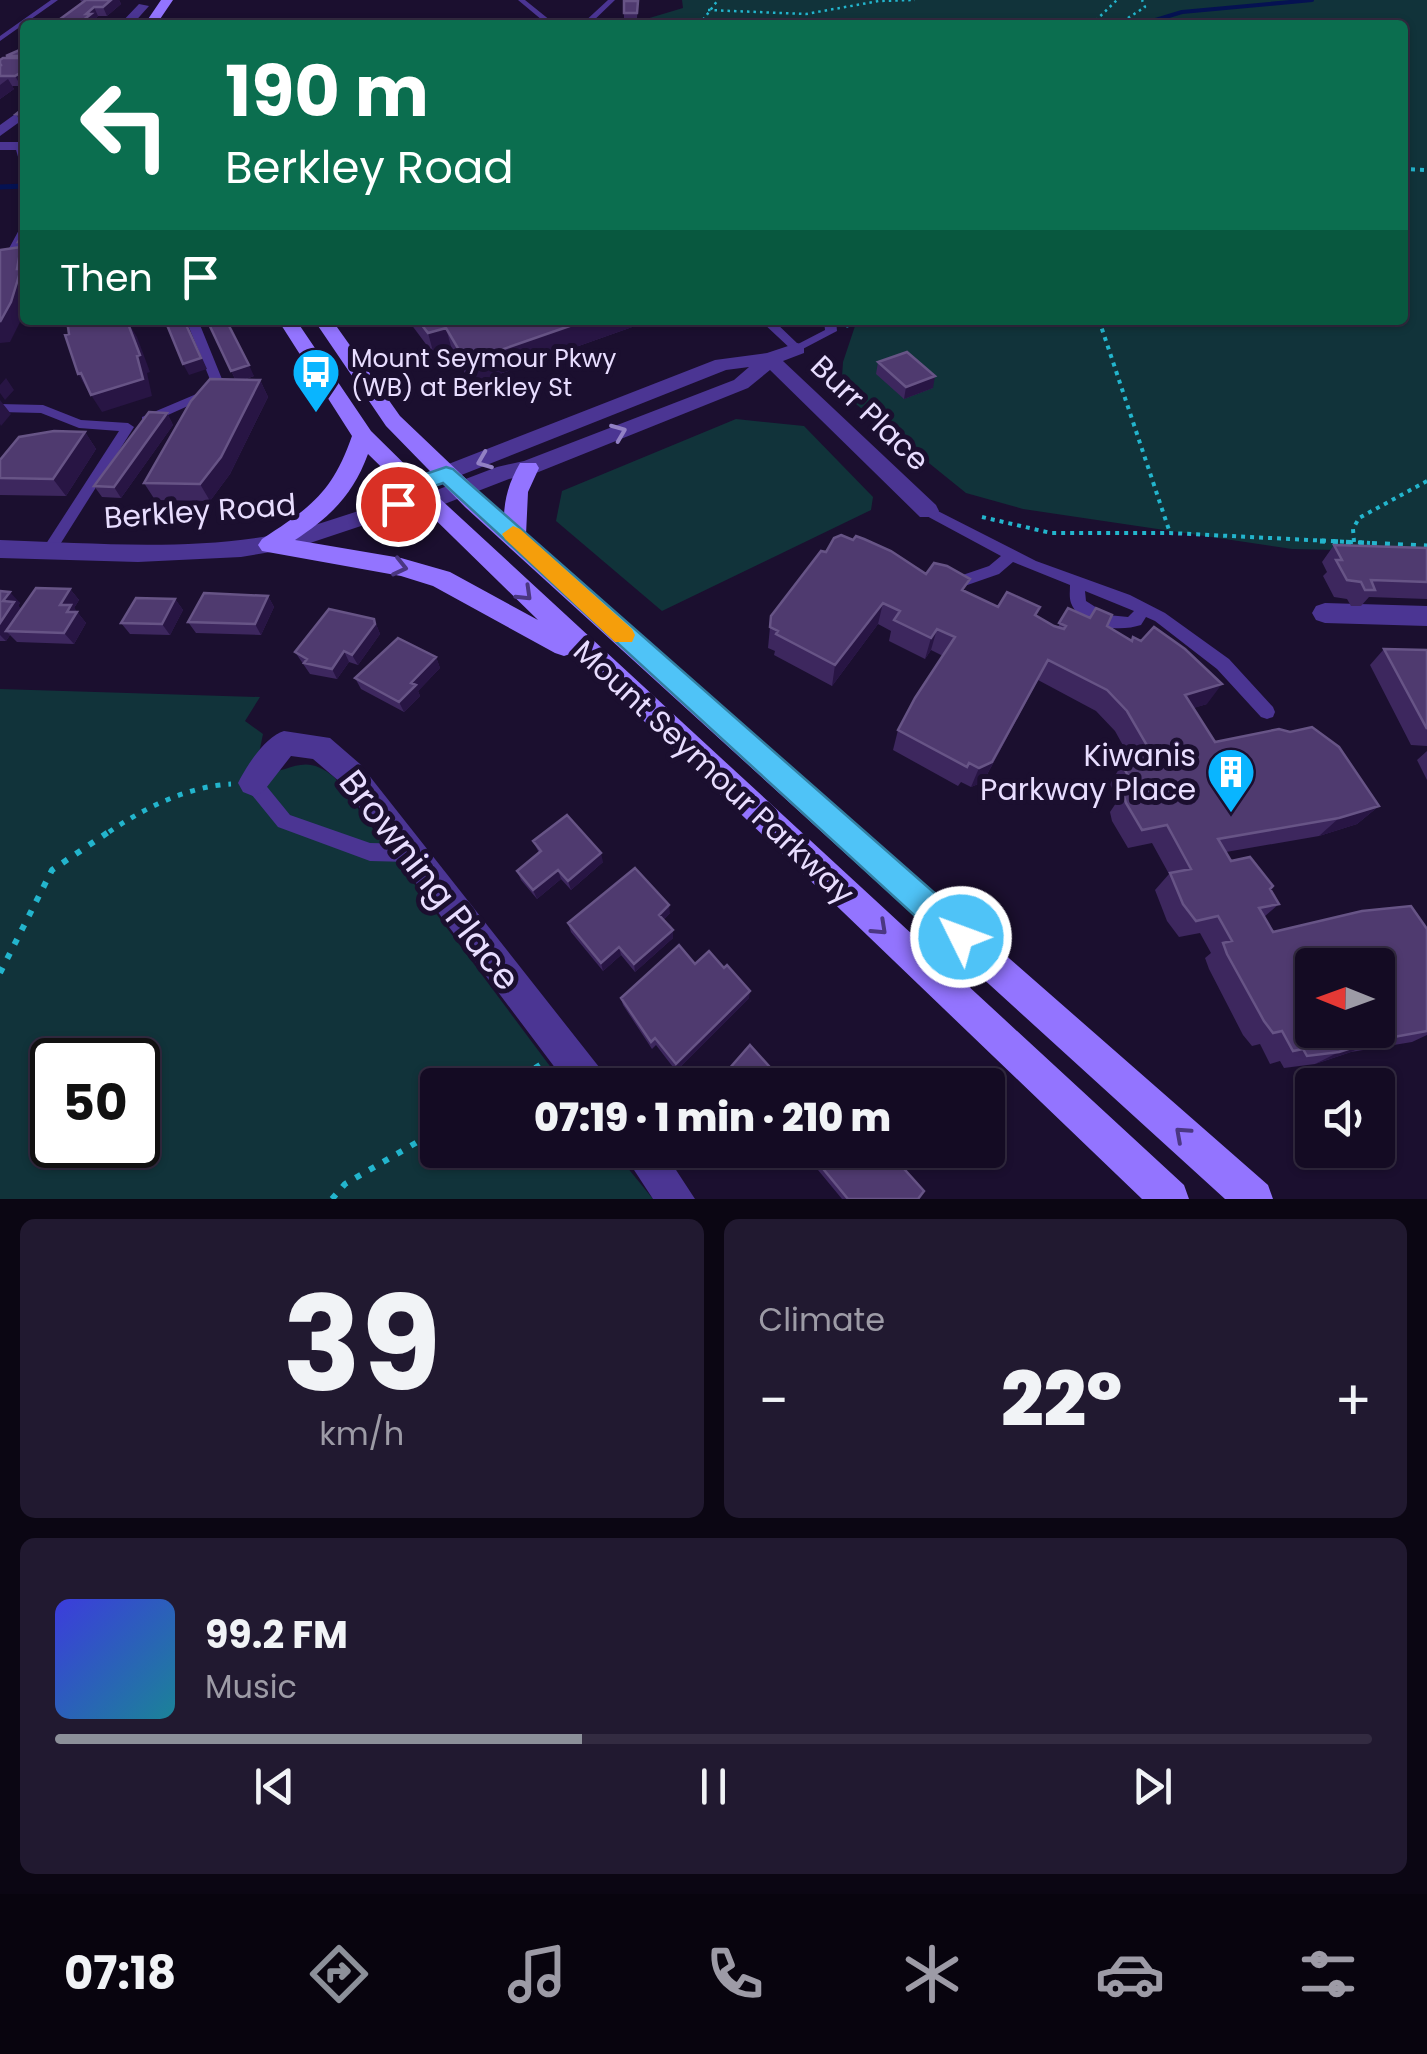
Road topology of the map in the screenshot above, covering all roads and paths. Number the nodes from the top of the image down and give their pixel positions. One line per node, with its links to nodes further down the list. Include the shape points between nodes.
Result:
1 (55, 0): 10 (lane)
2 (521, 0): 12 (lane)
3 (612, 0): 13 (lane)
4 (718, 0): 9 (path)
5 (915, 0): 9 (path, via 806,14)
6 (1117, 0): 15 (path)
7 (1142, 0): 16 (path, via 1145,7)
8 (143, 6): 11 (street)
9 (708, 10): 14 (path)
10 (28, 20)
11 (130, 20)
12 (546, 20)
13 (590, 20)
14 (702, 20)
15 (1096, 20)
16 (1125, 20)
17 (20, 115): 18 (street)
18 (0, 132)
19 (20, 237): 20 (lane)
20 (11, 254)
21 (194, 325): 30 (lane, via 220,389)
22 (290, 325): 31 (main road, Mount Seymour Parkway)
23 (326, 325): 34 (main road, Mount Seymour Parkway, via 394,422)
24 (771, 325): 27 (lane)
25 (830, 325): 27 (lane, via 831,331)
26 (1101, 325): 37 (path)
27 (797, 349): 28 (street, Berkley Road)
28 (770, 360): 32 (street, Berkley Road, one-way to 28, via 741,384); 34 (street, Berkley Road, one-way to 34, via 722,364); 36 (street, Burr Place)
29 (0, 408): 30 (lane, via 42,409 79,424)
30 (128, 428): 43 (lane)
31 (363, 436): 35 (main road, Mount Seymour Parkway); 40 (main road, via 340,495)
32 (528, 468): 34 (street, Berkley Road); 38 (main road, via 517,492)
33 (1427, 481): 39 (path, via 1359,518)
34 (454, 482): 35 (street, Berkley Road); 38 (main road, Mount Seymour Parkway)
35 (413, 497): 40 (street, Berkley Road); 50 (main road, Mount Seymour Parkway, one-way to 50)
36 (928, 510): 37 (path, via 1051,533); 44 (lane)
37 (1170, 532): 39 (path)
38 (514, 536): 63 (main road, Mount Seymour Parkway, one-way to 38)
39 (1354, 542): 41 (path)
40 (270, 545): 43 (street, Berkley Road); 50 (main road, one-way to 50, via 441,579)
41 (1427, 546)
42 (0, 549): 43 (street, Berkley Road)
43 (49, 550)
44 (1010, 556): 45 (lane); 46 (lane)
45 (1078, 581): 47 (lane); 47 (lane, via 1079,604 1101,618 1128,624)
46 (947, 591)
47 (1143, 608): 51 (lane, via 1209,652)
48 (1325, 614): 49 (street)
49 (1423, 622)
50 (604, 670): 62 (main road, Mount Seymour Parkway, one-way to 62)
51 (1268, 712)
52 (254, 783): 53 (lane, via 284,822 370,852); 53 (street, Browning Place, via 284,743 320,746); 54 (path, via 212,785 137,814 52,870)
53 (414, 853): 55 (street, Browning Place)
54 (0, 973)
55 (564, 1050): 56 (path); 57 (street, Browning Place)
56 (535, 1068)
57 (577, 1068)
58 (420, 1140): 60 (path, via 345,1184)
59 (653, 1168): 61 (street)
60 (332, 1199)
61 (676, 1199)
62 (1170, 1199)
63 (1254, 1199)

